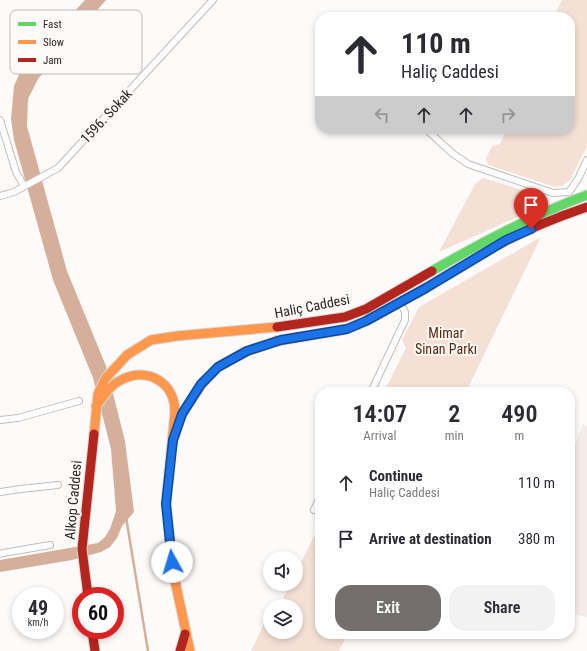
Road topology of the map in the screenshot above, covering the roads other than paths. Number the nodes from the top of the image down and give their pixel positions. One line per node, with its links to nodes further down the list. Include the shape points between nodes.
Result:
1 (213, 0): 5 (street, 1596. Sokak, via 58,168)
2 (0, 120): 5 (street, via 16,172)
3 (431, 134): 8 (street, via 468,164 554,193)
4 (587, 160): 8 (street)
5 (24, 186): 7 (street, 1596. Sokak)
6 (587, 195): 8 (main road, Haliç Caddesi)
7 (0, 196)
8 (572, 196): 9 (main road); 13 (main road, Haliç Caddesi, via 471,248 366,309 345,317 281,327 151,340 127,355 112,370 98,394)
9 (584, 208): 10 (main road, Haliç Caddesi, via 506,240)
10 (400, 302): 11 (street, via 405,312 405,320); 15 (main road, Haliç Caddesi, via 347,329 281,340 247,351 218,367 201,384 182,414)
11 (373, 387)
12 (79, 401): 14 (street, via 18,418)
13 (96, 406): 15 (main road, via 113,385 127,376 152,376 159,379 173,397); 20 (main road, Alkop Caddesi, via 82,549)
14 (0, 420)
15 (173, 440): 21 (main road, via 166,504 174,576)
16 (58, 485): 17 (street)
17 (0, 492)
18 (50, 545): 19 (street)
19 (0, 554)
20 (87, 587)
21 (186, 632): 26 (main road); 27 (main road)
22 (94, 639): 24 (main road)
23 (95, 639): 25 (main road)
24 (95, 651)
25 (100, 651)
26 (180, 651)
27 (190, 651)

